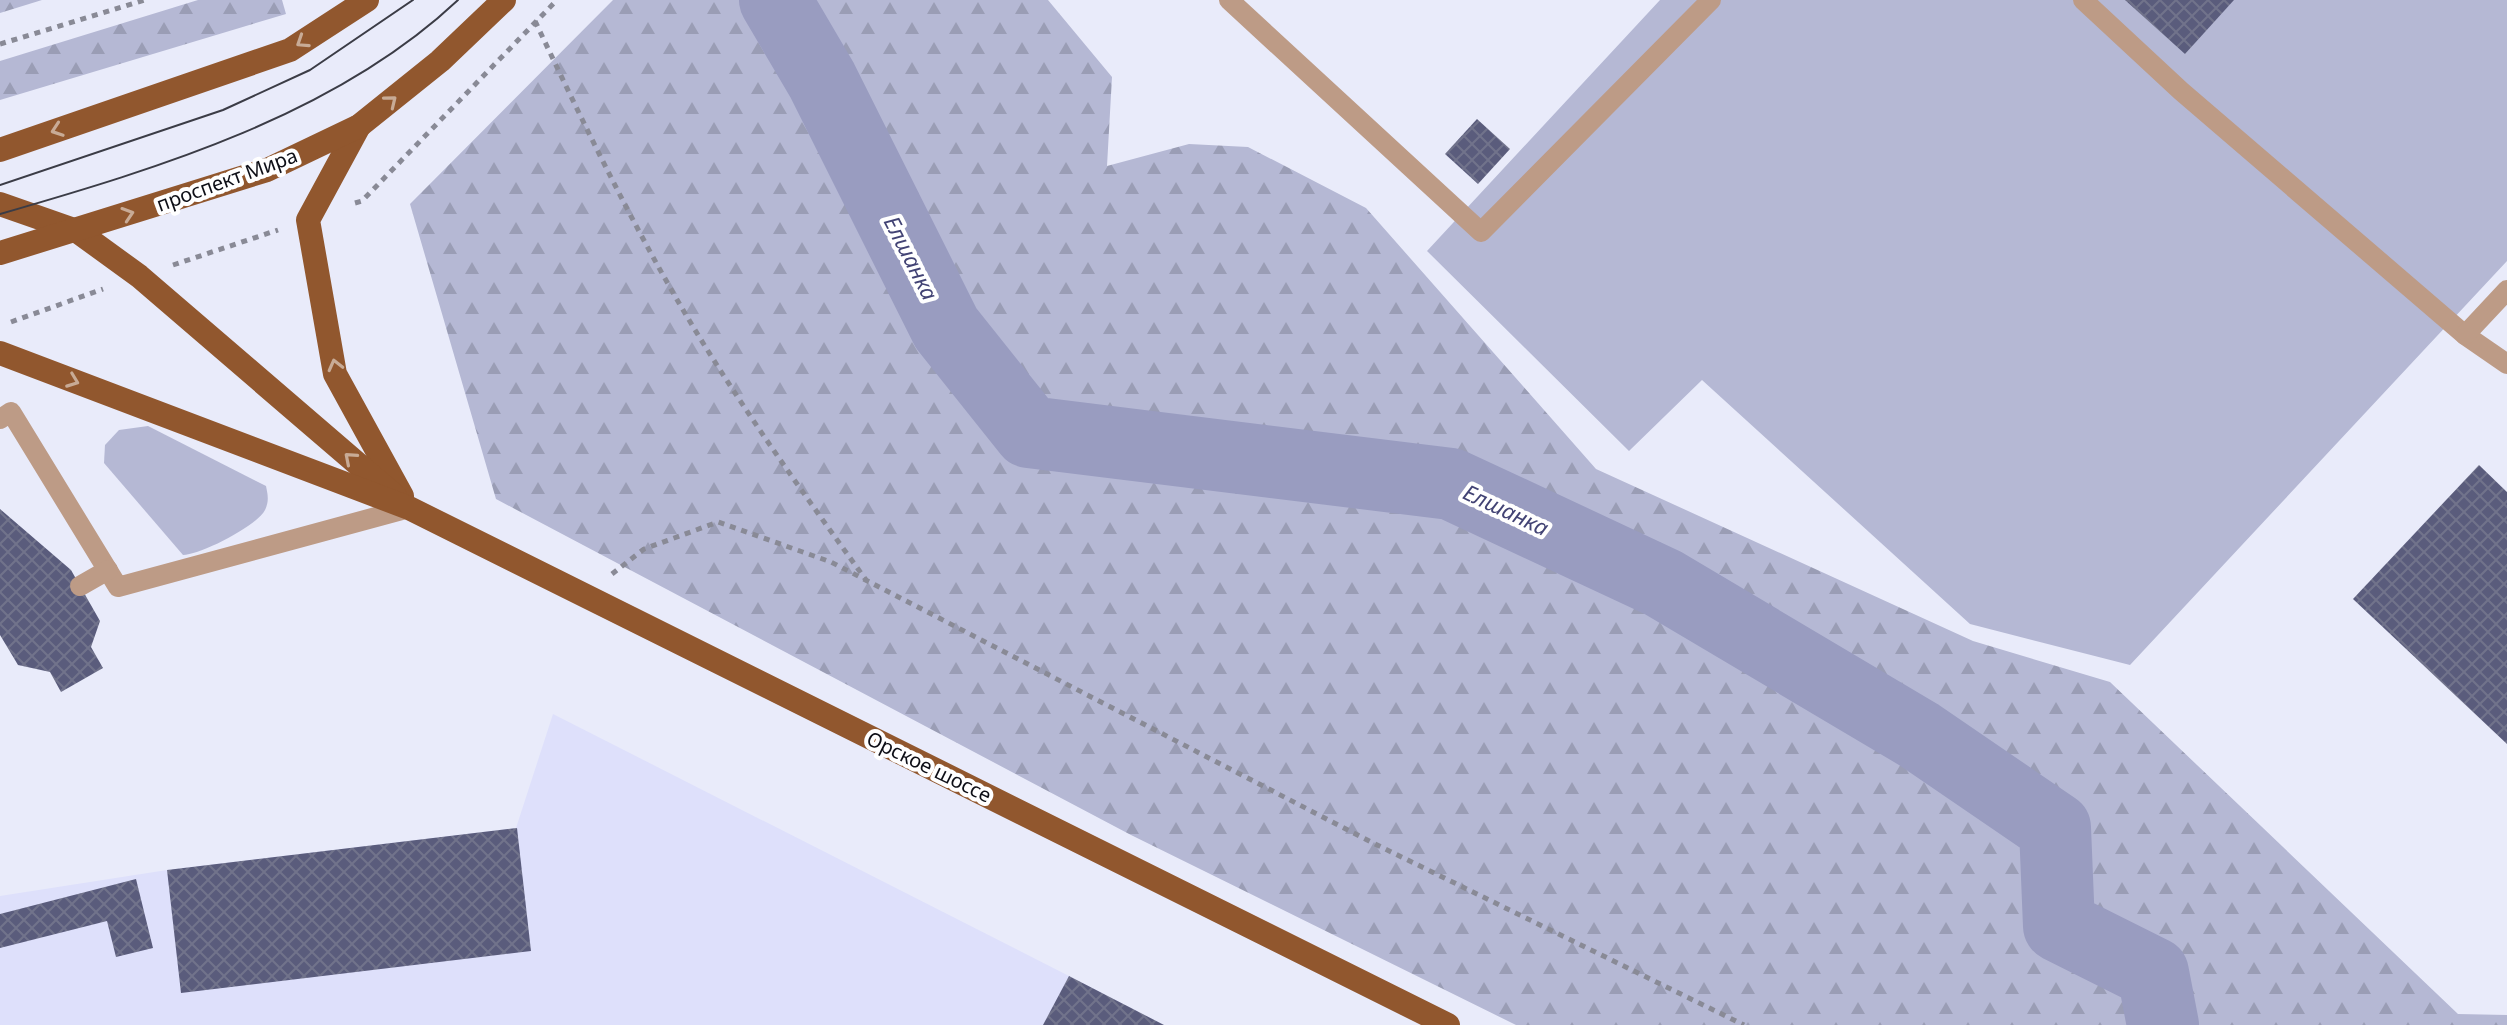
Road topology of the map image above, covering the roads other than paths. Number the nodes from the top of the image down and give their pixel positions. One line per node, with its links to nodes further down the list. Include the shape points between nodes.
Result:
1 (367, 0): 7 (main road, one-way to 7, via 290,50)
2 (504, 0): 6 (main road, проспект Мира, one-way to 2, via 440,61)
3 (1229, 0): 4 (lane, via 1481,232)
4 (1711, 0)
5 (2083, 0): 12 (lane)
6 (359, 126): 9 (main road, проспект Мира, one-way to 6, via 267,170); 16 (main road, one-way to 6, via 335,374 308,220)
7 (0, 150)
8 (0, 204): 9 (main road)
9 (77, 231): 10 (main road, проспект Мира); 16 (main road, one-way to 9, via 139,276)
10 (0, 253)
11 (2507, 290): 12 (lane)
12 (2465, 335): 14 (lane)
13 (0, 353): 16 (main road, one-way to 16)
14 (2507, 364)
15 (0, 419): 17 (lane, via 11,412)
16 (409, 508): 17 (lane, via 118,587); 19 (main road, Орское шоссе)
17 (108, 570): 18 (lane)
18 (80, 586)
19 (1448, 1025)

